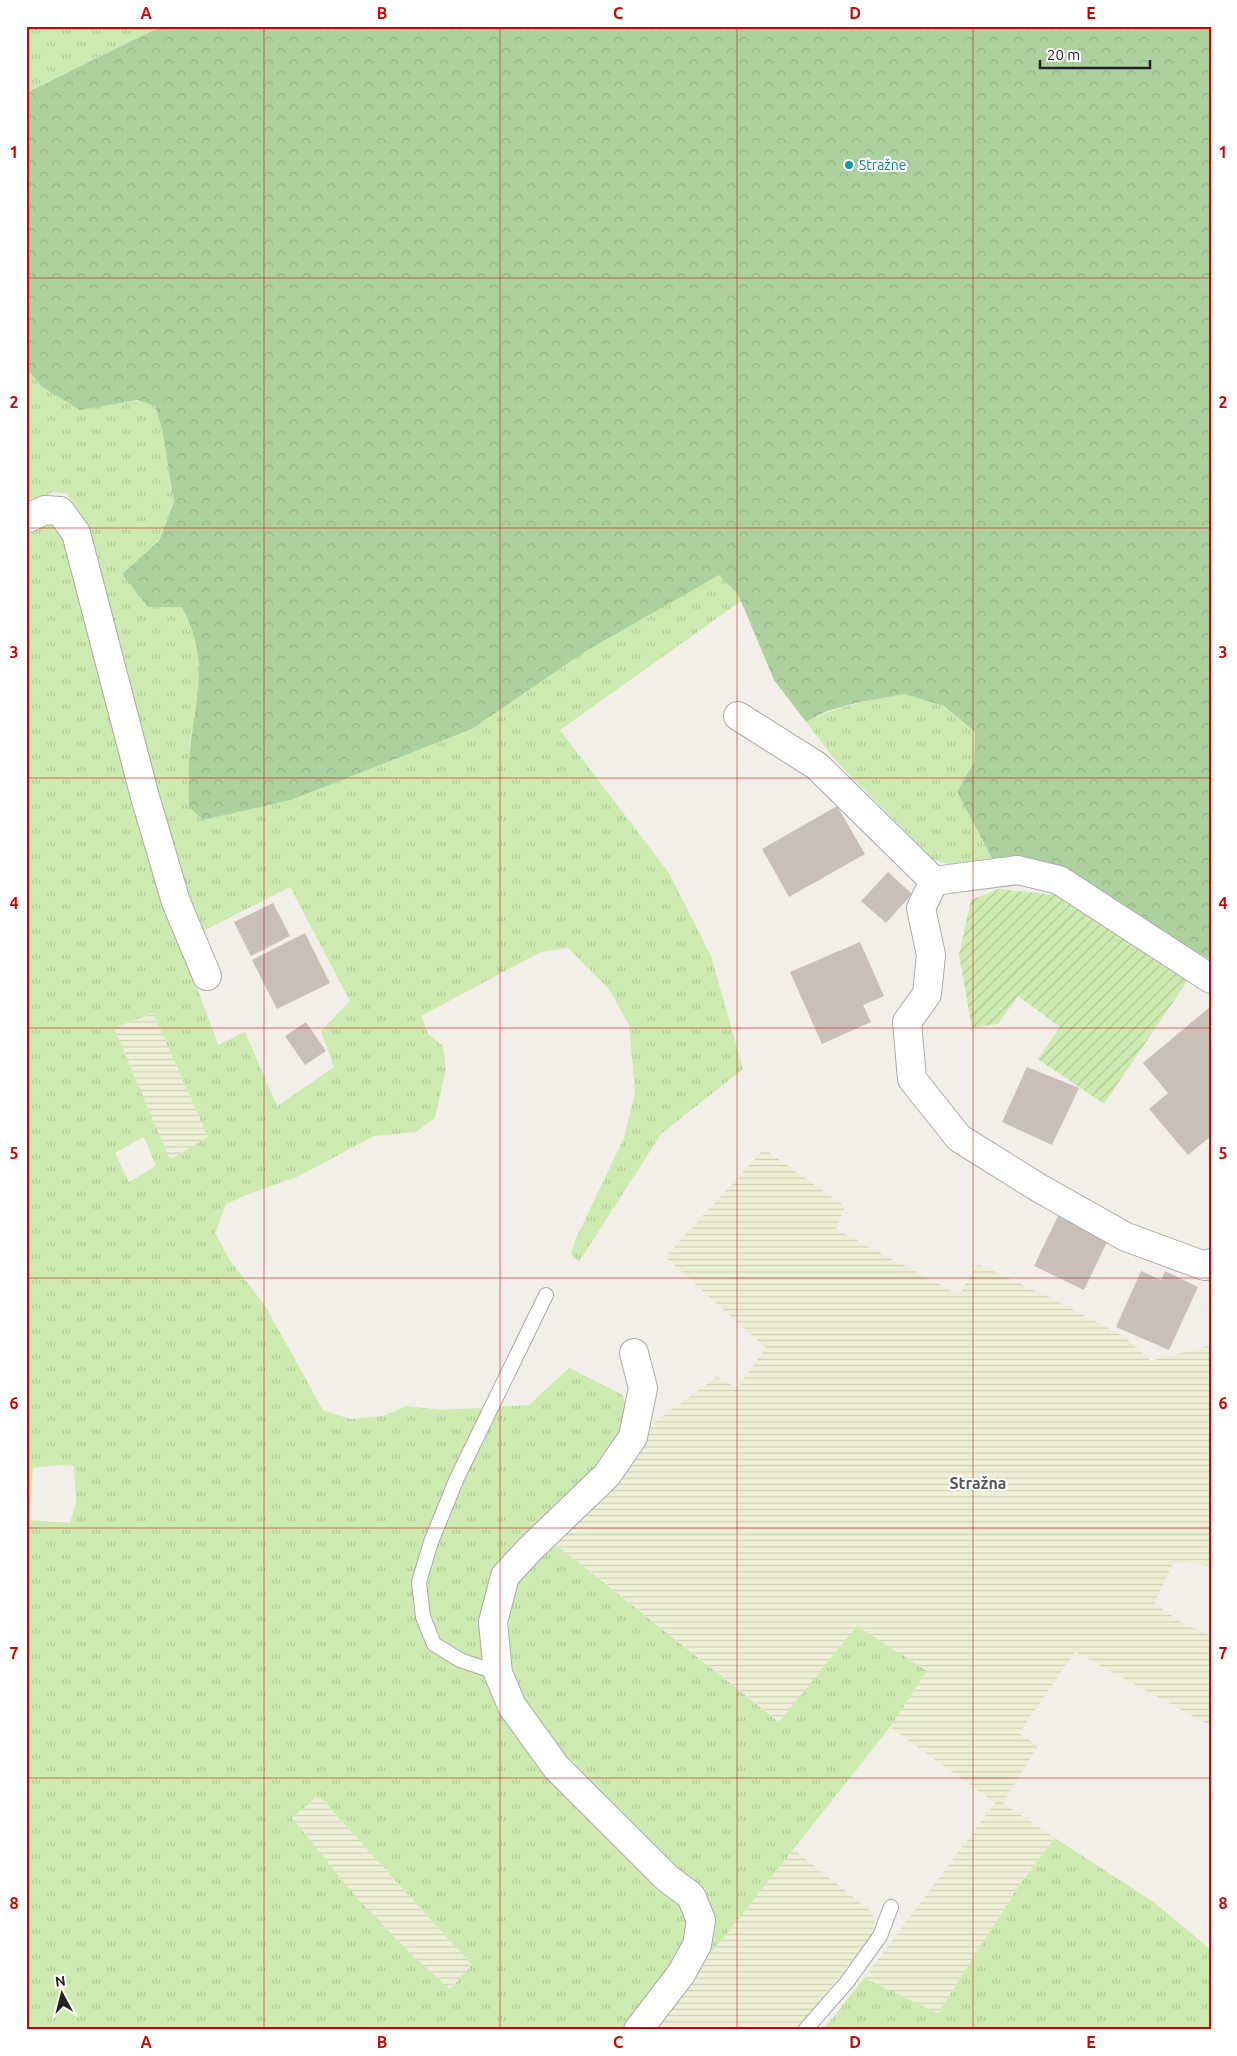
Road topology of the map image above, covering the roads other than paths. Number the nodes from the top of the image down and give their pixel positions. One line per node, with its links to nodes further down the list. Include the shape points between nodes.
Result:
1 (26, 519): 4 (street, via 45,510 60,511 76,533 176,902)
2 (738, 716): 3 (street, via 817,766)
3 (934, 881): 5 (street, via 1018,870 1058,880); 6 (street, via 921,908 931,955 927,994 907,1022 912,1079 958,1138 1039,1188 1126,1237 1206,1266)
4 (207, 976)
5 (1211, 979)
6 (1211, 1262)
7 (546, 1296): 9 (lane, via 457,1478 419,1582 423,1617 434,1644 460,1660)
8 (634, 1353): 9 (street, via 643,1388 633,1437 607,1475 505,1576 494,1622)
9 (498, 1674): 11 (street, via 512,1706 556,1767 667,1878 691,1896 701,1920 697,1945 681,1974)
10 (892, 1907): 12 (lane, via 880,1936 847,1982)
11 (638, 2030)
12 (805, 2030)

